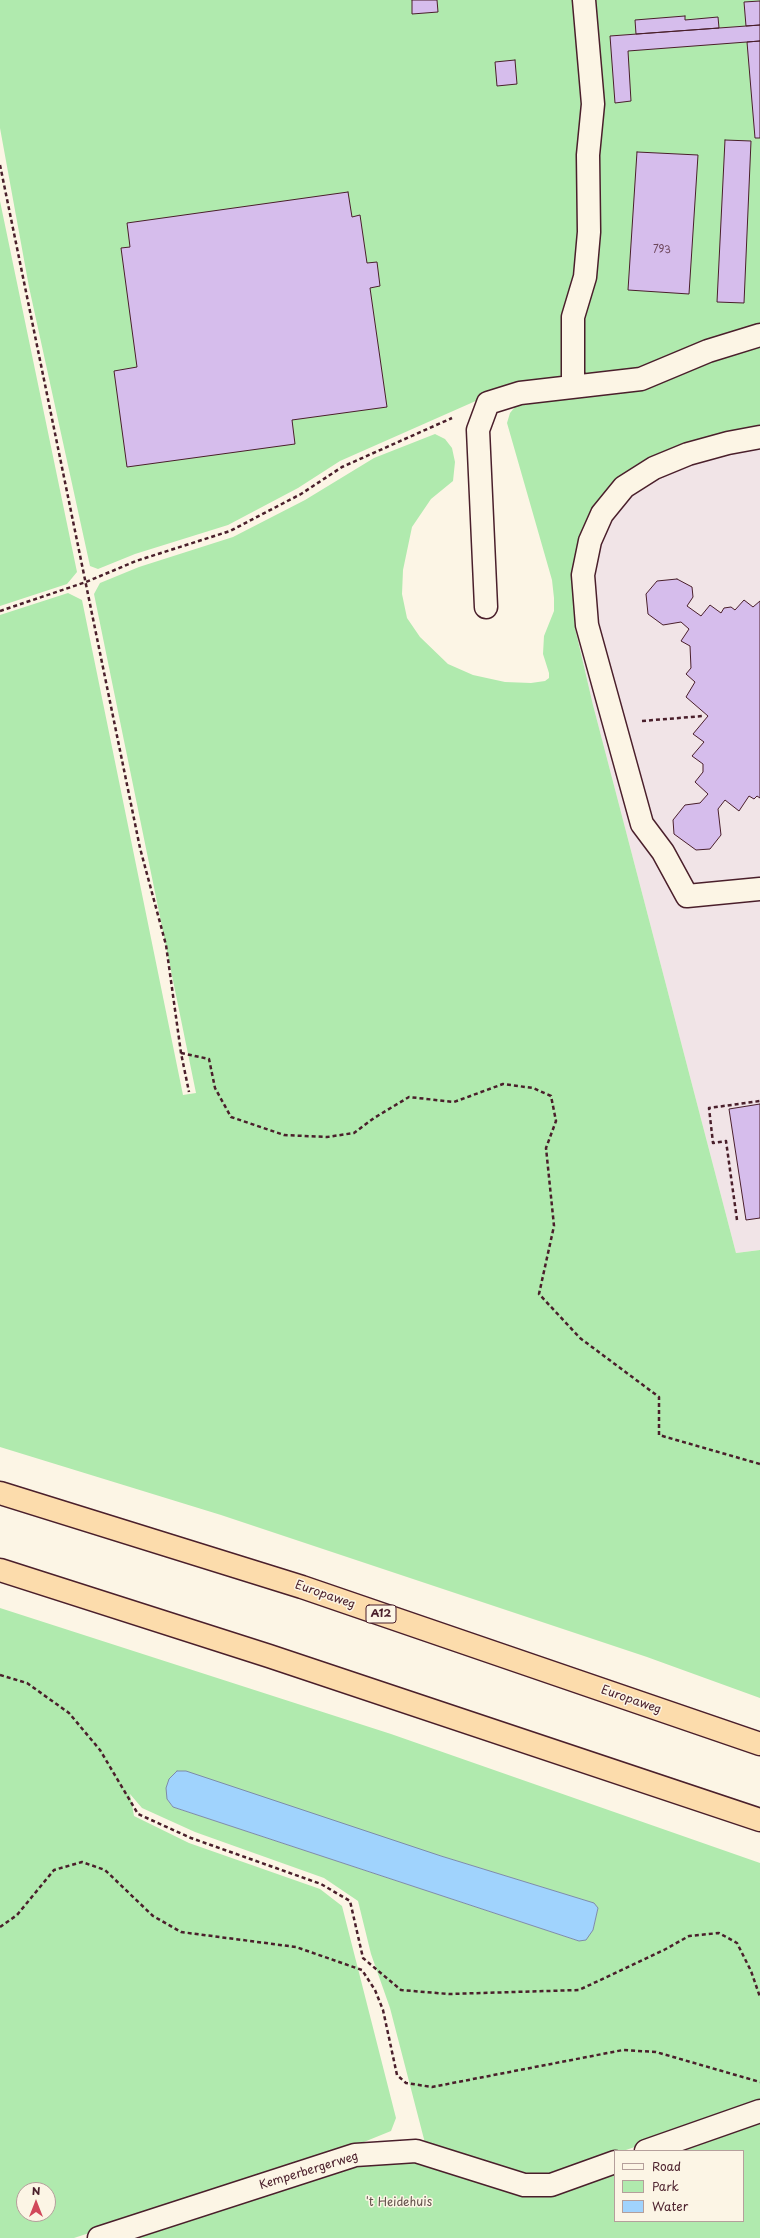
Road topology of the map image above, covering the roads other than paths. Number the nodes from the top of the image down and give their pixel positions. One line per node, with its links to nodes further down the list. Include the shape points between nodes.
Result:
1 (584, 0): 3 (street, via 593,104 588,155 589,232 585,277 573,317)
2 (760, 335): 3 (street, via 708,351 641,379)
3 (573, 386): 5 (street, via 520,393 488,403 478,430)
4 (760, 437): 6 (street, via 688,454 654,468 624,487 602,514 590,541 583,575 587,625 642,824 663,852 687,896)
5 (486, 607)
6 (760, 889)
7 (0, 1493): 9 (highway, Europaweg / A12, via 302,1587)
8 (0, 1570): 10 (highway, via 284,1661)
9 (760, 1744)
10 (760, 1820)
11 (760, 2111): 12 (street)
12 (649, 2150)
13 (614, 2162): 14 (street, Kemperbergerweg, via 550,2185 524,2185 416,2151 354,2155)
14 (98, 2238)

